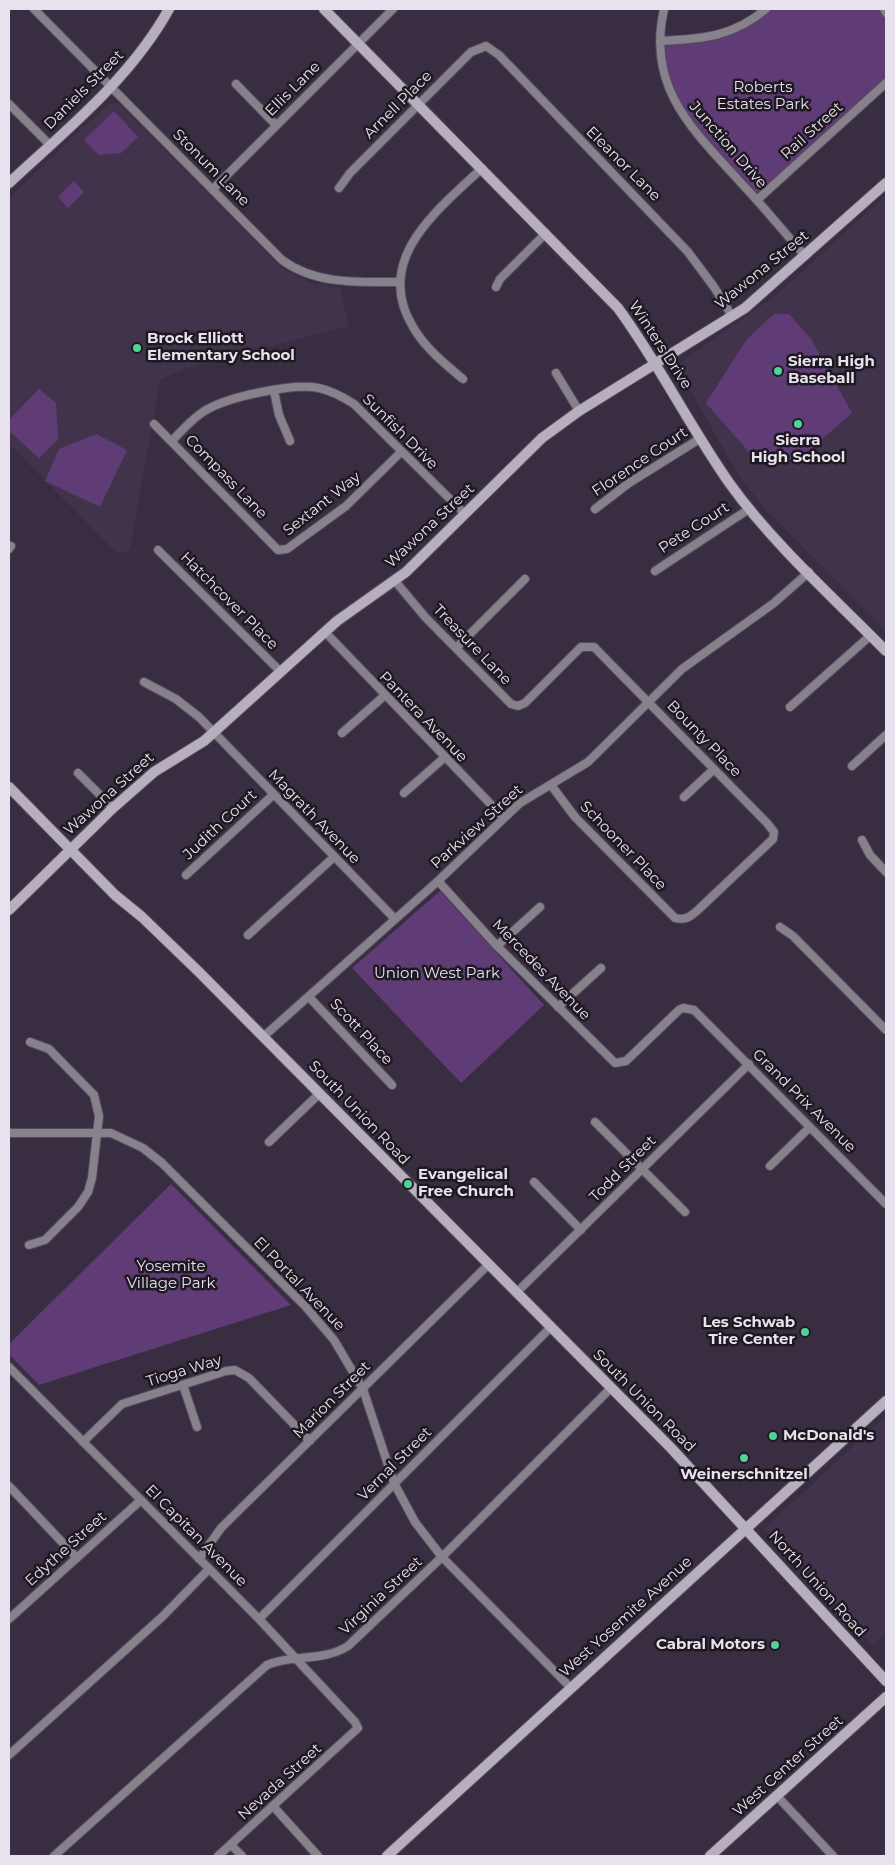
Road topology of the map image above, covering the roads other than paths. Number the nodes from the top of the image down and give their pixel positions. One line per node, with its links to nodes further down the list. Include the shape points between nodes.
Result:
1 (34, 9): 14 (street, Stonum Lane)
2 (167, 9): 14 (street, Daniels Street, via 146,46)
3 (324, 9): 10 (street, Winters Drive)
4 (393, 9): 10 (street, Ellis Lane)
5 (664, 9): 9 (street, Junction Drive)
6 (766, 9): 9 (street, via 740,27 724,33)
7 (884, 9): 8 (street)
8 (886, 14)
9 (660, 41): 24 (street, Junction Drive, via 664,77 673,100 700,139)
10 (359, 44): 15 (street, Winters Drive); 17 (street, Ellis Lane)
11 (481, 46): 15 (street, Arnell Place, via 470,52); 29 (street, Eleanor Lane, via 499,55 653,214 705,274)
12 (886, 83): 24 (street, Rail Street)
13 (236, 84): 17 (street)
14 (112, 88): 18 (street, Daniels Street); 23 (street, Stonum Lane)
15 (419, 103): 19 (street, Winters Drive); 22 (street, Arnell Place)
16 (9, 104): 18 (street)
17 (276, 125): 23 (street, Ellis Lane)
18 (50, 145): 20 (street, Daniels Street)
19 (482, 168): 25 (street, Winters Drive); 27 (street, via 416,235 407,251)
20 (9, 183)
21 (886, 183): 26 (street, Wawona Street)
22 (339, 188)
23 (213, 189): 27 (street, Stonum Lane, via 295,270 330,279)
24 (757, 200): 26 (street, Junction Drive)
25 (546, 233): 28 (street, via 500,279); 30 (street, Winters Drive, via 618,308)
26 (805, 256): 29 (street, Wawona Street)
27 (400, 282): 32 (street, via 402,301 414,328 436,355)
28 (496, 287)
29 (732, 316): 30 (street, Wawona Street)
30 (656, 363): 34 (street, Wawona Street); 36 (street, Winters Drive)
31 (556, 373): 34 (street)
32 (463, 379)
33 (274, 391): 37 (street, Sunfish Drive, via 242,396 215,405 194,419); 38 (street, via 279,415); 39 (street, Sunfish Drive, via 317,388 341,395 368,416)
34 (580, 410): 42 (street, Wawona Street, via 542,438)
35 (154, 424): 37 (street, Compass Lane)
36 (701, 438): 40 (street, Florence Court); 41 (street, Winters Drive)
37 (172, 441): 44 (street, Compass Lane)
38 (290, 441)
39 (402, 452): 42 (street, Sunfish Drive); 44 (street, Sextant Way, via 346,506 287,549)
40 (595, 509)
41 (749, 509): 45 (street, Pete Court); 46 (street, Winters Drive)
42 (465, 514): 48 (street, Wawona Street)
43 (158, 550): 54 (street, Hatchcover Place)
44 (278, 550)
45 (655, 571)
46 (808, 572): 50 (street, Winters Drive); 57 (street, Parkview Street, via 774,603 700,654)
47 (525, 579): 51 (street)
48 (394, 581): 49 (street, Wawona Street); 51 (street, Treasure Lane)
49 (324, 632): 54 (street, Wawona Street); 56 (street, Pantera Avenue)
50 (870, 635): 53 (street, Winters Drive); 58 (street)
51 (456, 648): 52 (street, Treasure Lane, via 511,704 518,706 525,703 581,647 594,647)
52 (598, 651): 57 (street, Bounty Place)
53 (886, 651)
54 (281, 672): 59 (street, Wawona Street)
55 (144, 682): 59 (street, Magrath Avenue, via 176,699)
56 (384, 696): 60 (street); 62 (street, Pantera Avenue)
57 (649, 702): 64 (street, Bounty Place); 66 (street, Parkview Street, via 588,762)
58 (790, 707)
59 (215, 732): 69 (street, Magrath Avenue); 71 (street, Wawona Street, via 154,772)
60 (342, 733)
61 (886, 735): 63 (street)
62 (444, 758): 68 (street); 72 (street, Pantera Avenue)
63 (852, 766)
64 (714, 769): 70 (street); 82 (street, Bounty Place, via 772,828 773,838 694,913)
65 (78, 773): 71 (street)
66 (552, 785): 72 (street, Parkview Street, via 520,803); 82 (street, Schooner Place, via 575,817 675,918)
67 (9, 787): 74 (street, South Union Road)
68 (404, 793)
69 (273, 795): 75 (street, Magrath Avenue); 77 (street, Judith Court)
70 (684, 797)
71 (113, 808): 74 (street, Wawona Street)
72 (504, 818): 78 (street, Parkview Street)
73 (862, 840): 76 (street, via 870,855)
74 (70, 849): 80 (street, Wawona Street); 91 (street, South Union Road)
75 (334, 857): 81 (street, Magrath Avenue); 84 (street)
76 (886, 872)
77 (186, 875)
78 (438, 881): 81 (street, Parkview Street); 85 (street, Mercedes Avenue)
79 (540, 907): 85 (street)
80 (9, 910)
81 (395, 919): 87 (street, Parkview Street)
82 (681, 920)
83 (780, 927): 90 (street, via 793,936)
84 (248, 935)
85 (497, 946): 88 (street, Mercedes Avenue)
86 (601, 968): 88 (street)
87 (309, 998): 91 (street, Parkview Street); 94 (street, Scott Place)
88 (558, 1007): 89 (street, Mercedes Avenue, via 614,1063 626,1061 679,1010 690,1008)
89 (701, 1017): 93 (street, Grand Prix Avenue)
90 (886, 1030)
91 (263, 1038): 95 (street, South Union Road)
92 (30, 1042): 99 (street, via 49,1049 94,1095)
93 (748, 1064): 97 (street, Grand Prix Avenue); 102 (street, Todd Street)
94 (392, 1085)
95 (319, 1094): 100 (street); 108 (street, South Union Road)
96 (595, 1122): 102 (street)
97 (810, 1127): 101 (street); 104 (street, Grand Prix Avenue)
98 (9, 1132): 99 (street, El Portal Avenue)
99 (99, 1132): 107 (street, via 88,1192 78,1207 45,1240); 113 (street, El Portal Avenue, via 124,1138 162,1163 334,1340)
100 (269, 1142)
101 (770, 1166)
102 (642, 1169): 105 (street); 106 (street, Todd Street)
103 (534, 1182): 106 (street)
104 (886, 1204)
105 (685, 1212)
106 (581, 1230): 109 (street, Todd Street)
107 (29, 1245)
108 (488, 1265): 109 (street, South Union Road); 113 (street, Marion Street)
109 (516, 1293): 110 (street, South Union Road)
110 (550, 1328): 114 (street, South Union Road); 119 (street, Vernal Street)
111 (9, 1367): 118 (street, El Capitan Avenue)
112 (183, 1385): 116 (street); 117 (street, Tioga Way, via 226,1371 242,1373); 118 (street, Tioga Way, via 122,1404)
113 (363, 1389): 117 (street, Marion Street); 119 (street, El Portal Avenue)
114 (610, 1389): 122 (street, South Union Road, via 671,1448); 123 (street, Virginia Street)
115 (886, 1401): 122 (street, West Yosemite Avenue)
116 (197, 1426)
117 (310, 1441): 125 (street, Marion Street, via 221,1528)
118 (83, 1442): 121 (street, El Capitan Avenue)
119 (394, 1484): 123 (street, El Portal Avenue, via 415,1522); 128 (street, Vernal Street)
120 (9, 1486): 124 (street)
121 (141, 1500): 124 (street, Edythe Street); 125 (street, El Capitan Avenue)
122 (747, 1530): 130 (street, North Union Road); 131 (street, West Yosemite Avenue)
123 (442, 1557): 129 (street, Virginia Street, via 348,1646 331,1654); 131 (street, El Portal Avenue)
124 (77, 1558): 127 (street, Edythe Street)
125 (199, 1558): 126 (street, El Capitan Avenue)
126 (209, 1569): 128 (street, El Capitan Avenue); 134 (street, via 162,1617)
127 (10, 1614)
128 (258, 1618): 129 (street, El Capitan Avenue)
129 (295, 1659): 133 (street, El Capitan Avenue, via 356,1722); 138 (street, Virginia Street, via 277,1660 252,1676)
130 (886, 1681)
131 (571, 1688): 142 (street, West Yosemite Avenue)
132 (886, 1697): 135 (street, West Center Street)
133 (358, 1728): 136 (street, Nevada Street)
134 (9, 1755)
135 (777, 1796): 143 (street, West Center Street); 144 (street)
136 (273, 1806): 137 (street, Nevada Street); 141 (street)
137 (231, 1845): 139 (street, Nevada Street); 140 (street)
138 (54, 1856)
139 (218, 1856)
140 (242, 1856)
141 (318, 1856)
142 (387, 1856)
143 (710, 1856)
144 (834, 1856)

